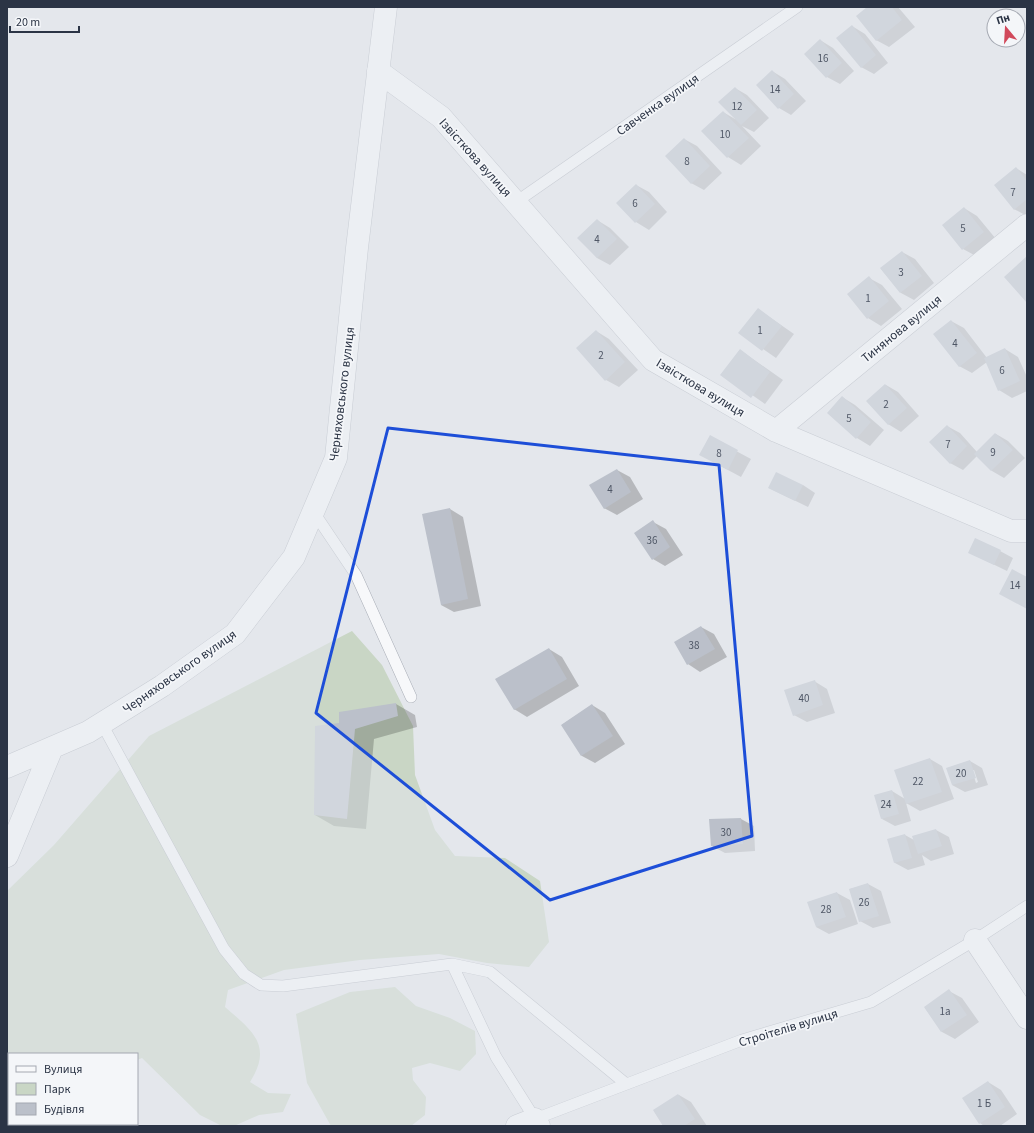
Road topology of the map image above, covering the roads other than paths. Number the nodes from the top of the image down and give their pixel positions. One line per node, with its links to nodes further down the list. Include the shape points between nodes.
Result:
1 (386, 7): 3 (street, Черняховського вулиця)
2 (797, 7): 4 (lane, Савченка вулиця)
3 (378, 71): 4 (street, Iзвiсткова вулиця, via 441,117); 7 (street, Черняховського вулиця, via 336,458)
4 (516, 202): 6 (street, Iзвiсткова вулиця, via 653,360)
5 (1027, 225): 6 (street, Тинянова вулиця)
6 (776, 431): 8 (street, Iзвiсткова вулиця, via 1011,531)
7 (313, 511): 9 (lane, via 356,574); 10 (street, Черняховського вулиця, via 294,556 235,634 162,686)
8 (1027, 531)
9 (411, 697)
10 (102, 724): 11 (street, Черняховського вулиця); 16 (lane, via 224,949 244,974 261,985 283,986)
11 (52, 748): 12 (street, Черняховського вулиця); 13 (street)
12 (7, 767)
13 (7, 856)
14 (1027, 906): 15 (lane, Строiтелiв вулиця)
15 (975, 940): 17 (street); 18 (lane, Строiтелiв вулиця, via 871,1002 742,1040)
16 (452, 964): 18 (lane, via 490,972); 19 (lane)
17 (1027, 1018)
18 (625, 1083): 19 (lane, Строiтелiв вулиця)
19 (530, 1124)

